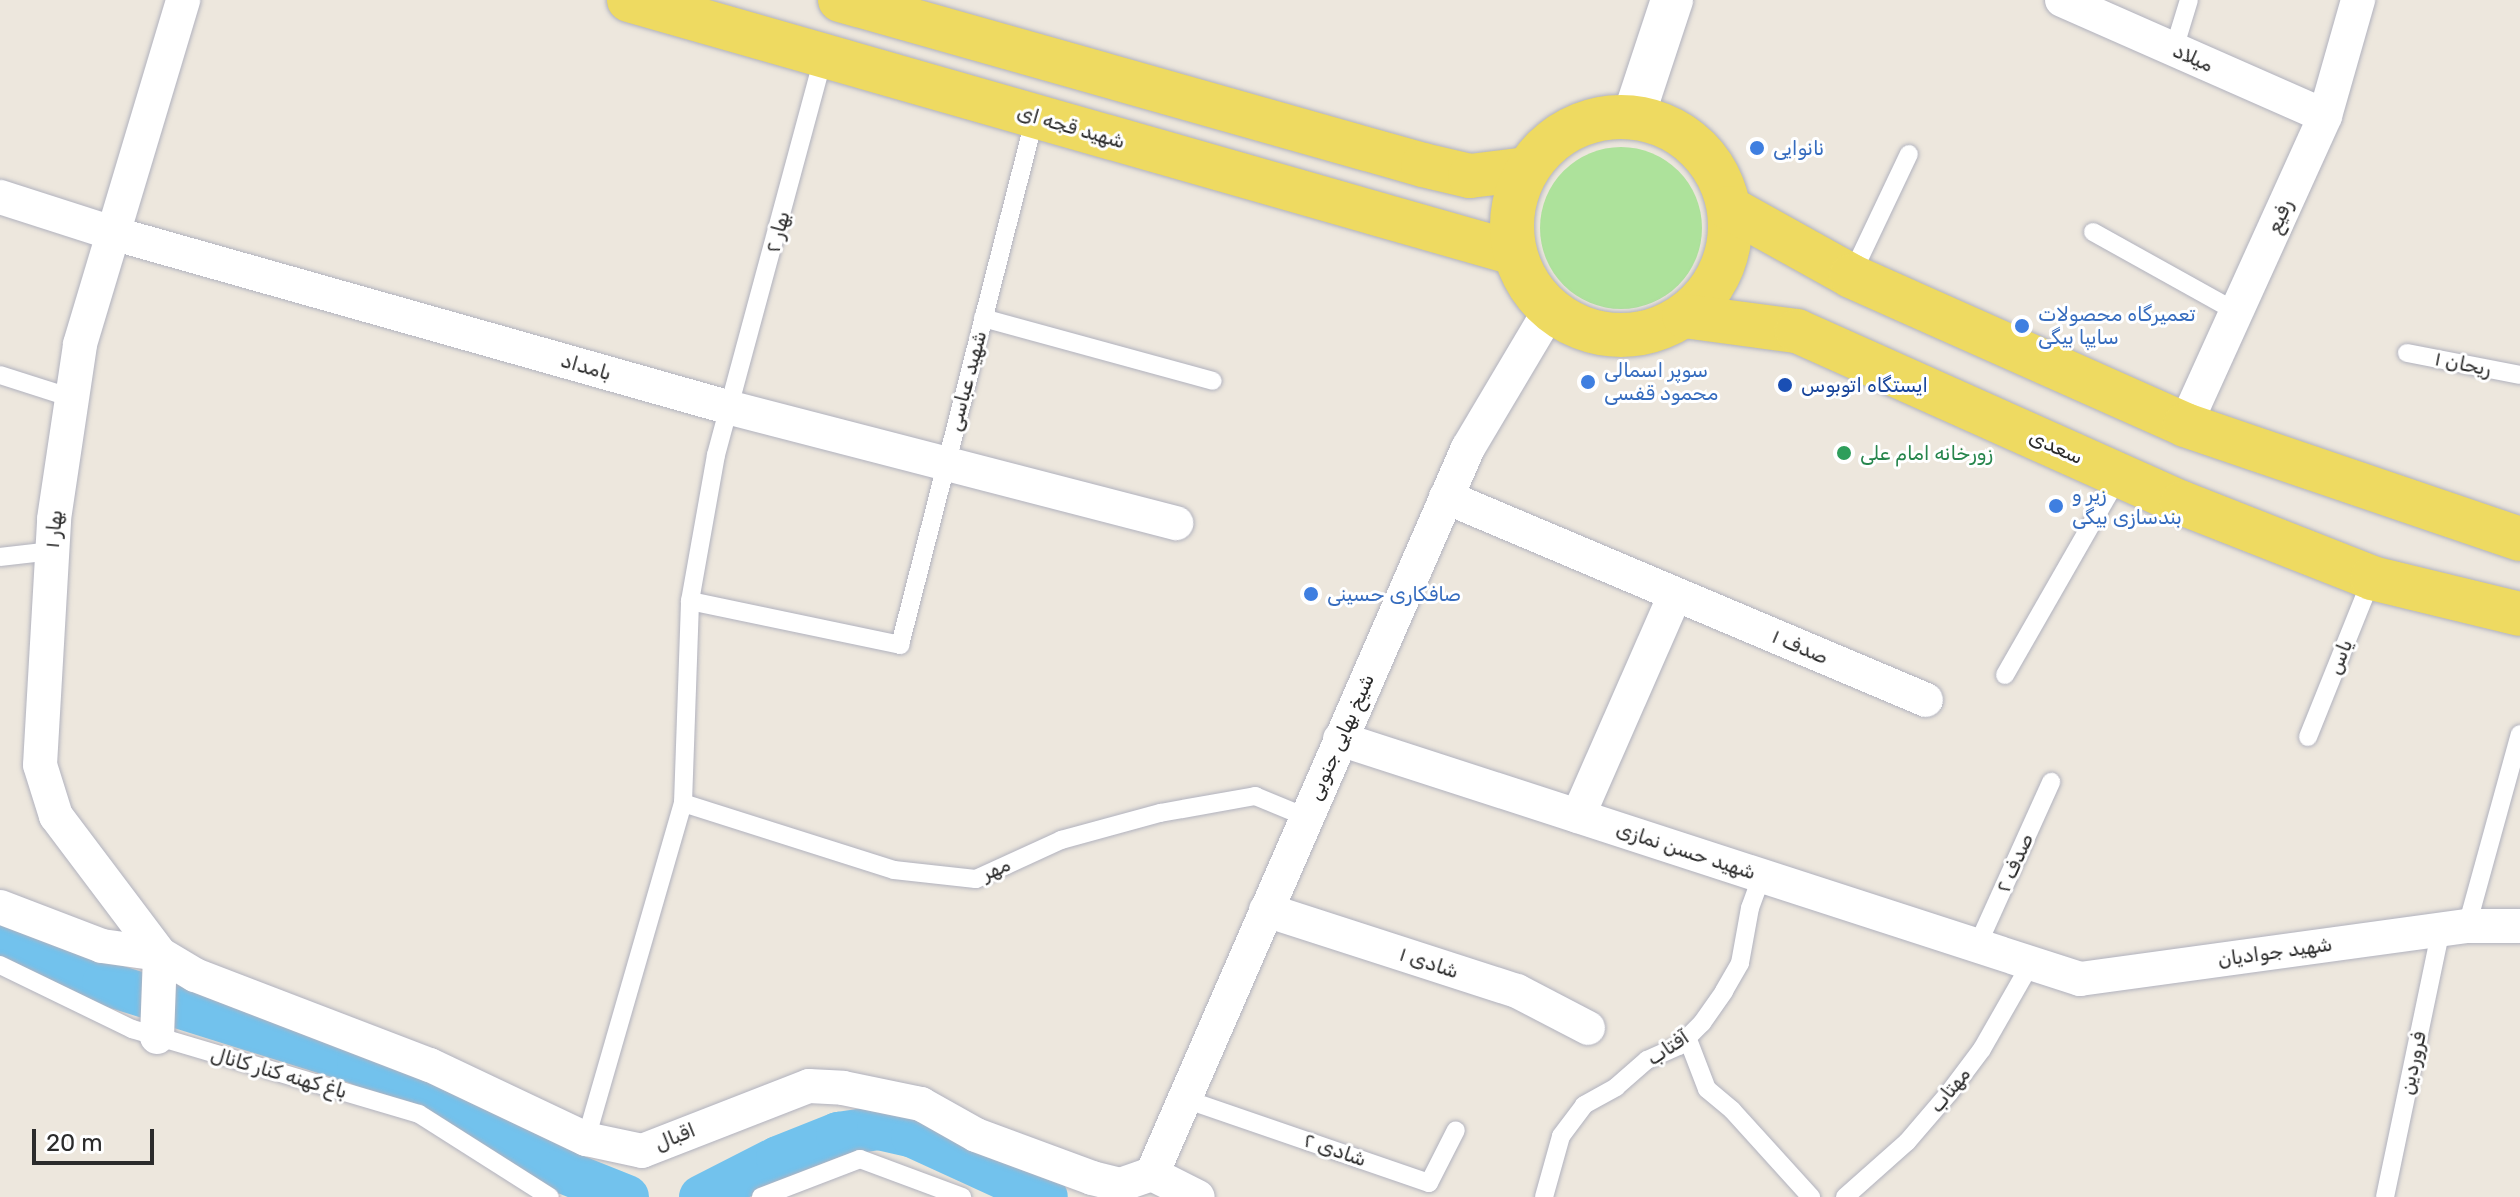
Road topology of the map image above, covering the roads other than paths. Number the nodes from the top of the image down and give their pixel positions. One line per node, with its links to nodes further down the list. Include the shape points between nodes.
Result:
1 (183, 0): 18 (street, بهار ۱)
2 (629, 0): 9 (main road, شهید قجه ای)
3 (840, 0): 14 (main road, via 1423,165 1470,176)
4 (1672, 0): 12 (street)
5 (2062, 0): 8 (street, میلاد)
6 (2189, 0): 8 (lane)
7 (2358, 0): 10 (street, رفیع)
8 (2174, 49): 10 (street, میلاد)
9 (824, 56): 11 (main road, شهید قجه ای); 30 (lane, بهار ۲)
10 (2325, 116): 22 (street, رفیع)
11 (1035, 117): 19 (main road, شهید قجه ای); 24 (lane, شهید عباسی)
12 (1633, 118): 14 (main road, via 1602,118 1572,128 1547,145); 16 (main road, via 1667,127 1696,147 1718,175)
13 (1909, 154): 20 (lane)
14 (1527, 169): 19 (main road, via 1515,195)
15 (0, 197): 18 (street, بامداد)
16 (1729, 208): 20 (main road); 23 (main road, via 1729,243 1718,277)
17 (2093, 232): 22 (lane)
18 (112, 233): 29 (street, بهار ۱, via 80,344); 30 (street, بامداد)
19 (1514, 253): 21 (main road, via 1528,284)
20 (1851, 276): 31 (main road)
21 (1550, 310): 23 (main road, via 1581,328 1616,336 1652,331); 34 (street, شیخ بهایی جنوبی, via 1468,448)
22 (2237, 312): 31 (street, رفیع)
23 (1684, 316): 33 (main road, سعدی, via 1797,331)
24 (983, 318): 28 (lane); 32 (lane, شهید عباسی)
25 (2407, 353): 27 (lane, ریحان ۱)
26 (0, 375): 29 (lane)
27 (2520, 375)
28 (1213, 381)
29 (72, 398): 37 (street, بهار ۱)
30 (731, 408): 32 (street, بامداد); 41 (lane, via 716,455)
31 (2185, 425): 36 (main road)
32 (945, 464): 35 (street, بامداد); 41 (lane, شهید عباسی, via 900,645)
33 (2119, 476): 39 (main road, سعدی); 43 (lane)
34 (1446, 497): 40 (street, صدف ۱); 47 (street, شیخ بهایی جنوبی)
35 (1176, 523)
36 (2520, 539)
37 (52, 551): 38 (lane); 58 (street, بهار ۱, via 40,765 56,816)
38 (0, 557)
39 (2372, 578): 42 (main road, سعدی); 46 (lane, یاس)
40 (1675, 595): 44 (street, صدف ۱); 50 (street)
41 (690, 601): 49 (lane)
42 (2520, 614)
43 (2005, 675)
44 (1926, 700)
45 (2520, 734): 56 (lane, فروردین)
46 (2308, 737)
47 (1340, 739): 50 (street, شهید حسن نمازی); 51 (street, شیخ بهایی جنوبی)
48 (2051, 782): 57 (lane, صدف ۲)
49 (683, 803): 51 (lane, مهر, via 894,870 976,879 1061,840 1160,813 1255,796); 66 (lane)
50 (1578, 816): 52 (street, شهید حسن نمازی)
51 (1306, 817): 54 (street, شیخ بهایی جنوبی)
52 (1762, 875): 57 (street, شهید حسن نمازی); 63 (lane, آفتاب, via 1740,963)
53 (0, 907): 58 (street, via 102,946)
54 (1266, 910): 61 (street, شادی ۱, via 1517,991); 64 (street, شیخ بهایی جنوبی)
55 (2520, 926): 56 (street, شهید جوادیان)
56 (2454, 928): 59 (street, شهید جوادیان, via 2080,979); 75 (lane, فروردین)
57 (1978, 944): 59 (street, شهید حسن نمازی)
58 (160, 954): 62 (street); 66 (street, اقبال, via 195,975 430,1065)
59 (2031, 963): 74 (lane, مهتاب, via 1982,1049 1949,1093 1907,1142)
60 (0, 965): 62 (lane, باغ کهنه کنار کانال)
61 (1588, 1028)
62 (157, 1037): 68 (lane, باغ کهنه کنار کانال, via 419,1114)
63 (1687, 1037): 72 (lane, آفتاب, via 1584,1105 1561,1136); 73 (lane, via 1707,1089)
64 (1185, 1099): 65 (lane, شادی ۲, via 1429,1183); 67 (street, شیخ بهایی جنوبی)
65 (1456, 1130)
66 (586, 1139): 67 (street, اقبال, via 642,1151 809,1086 921,1104 976,1135 1092,1178 1120,1185)
67 (1152, 1174): 71 (street)
68 (550, 1197)
69 (761, 1197): 70 (lane, via 860,1159)
70 (962, 1197)
71 (1198, 1197)
72 (1544, 1197)
73 (1811, 1197)
74 (1845, 1197)
75 (2385, 1197)

